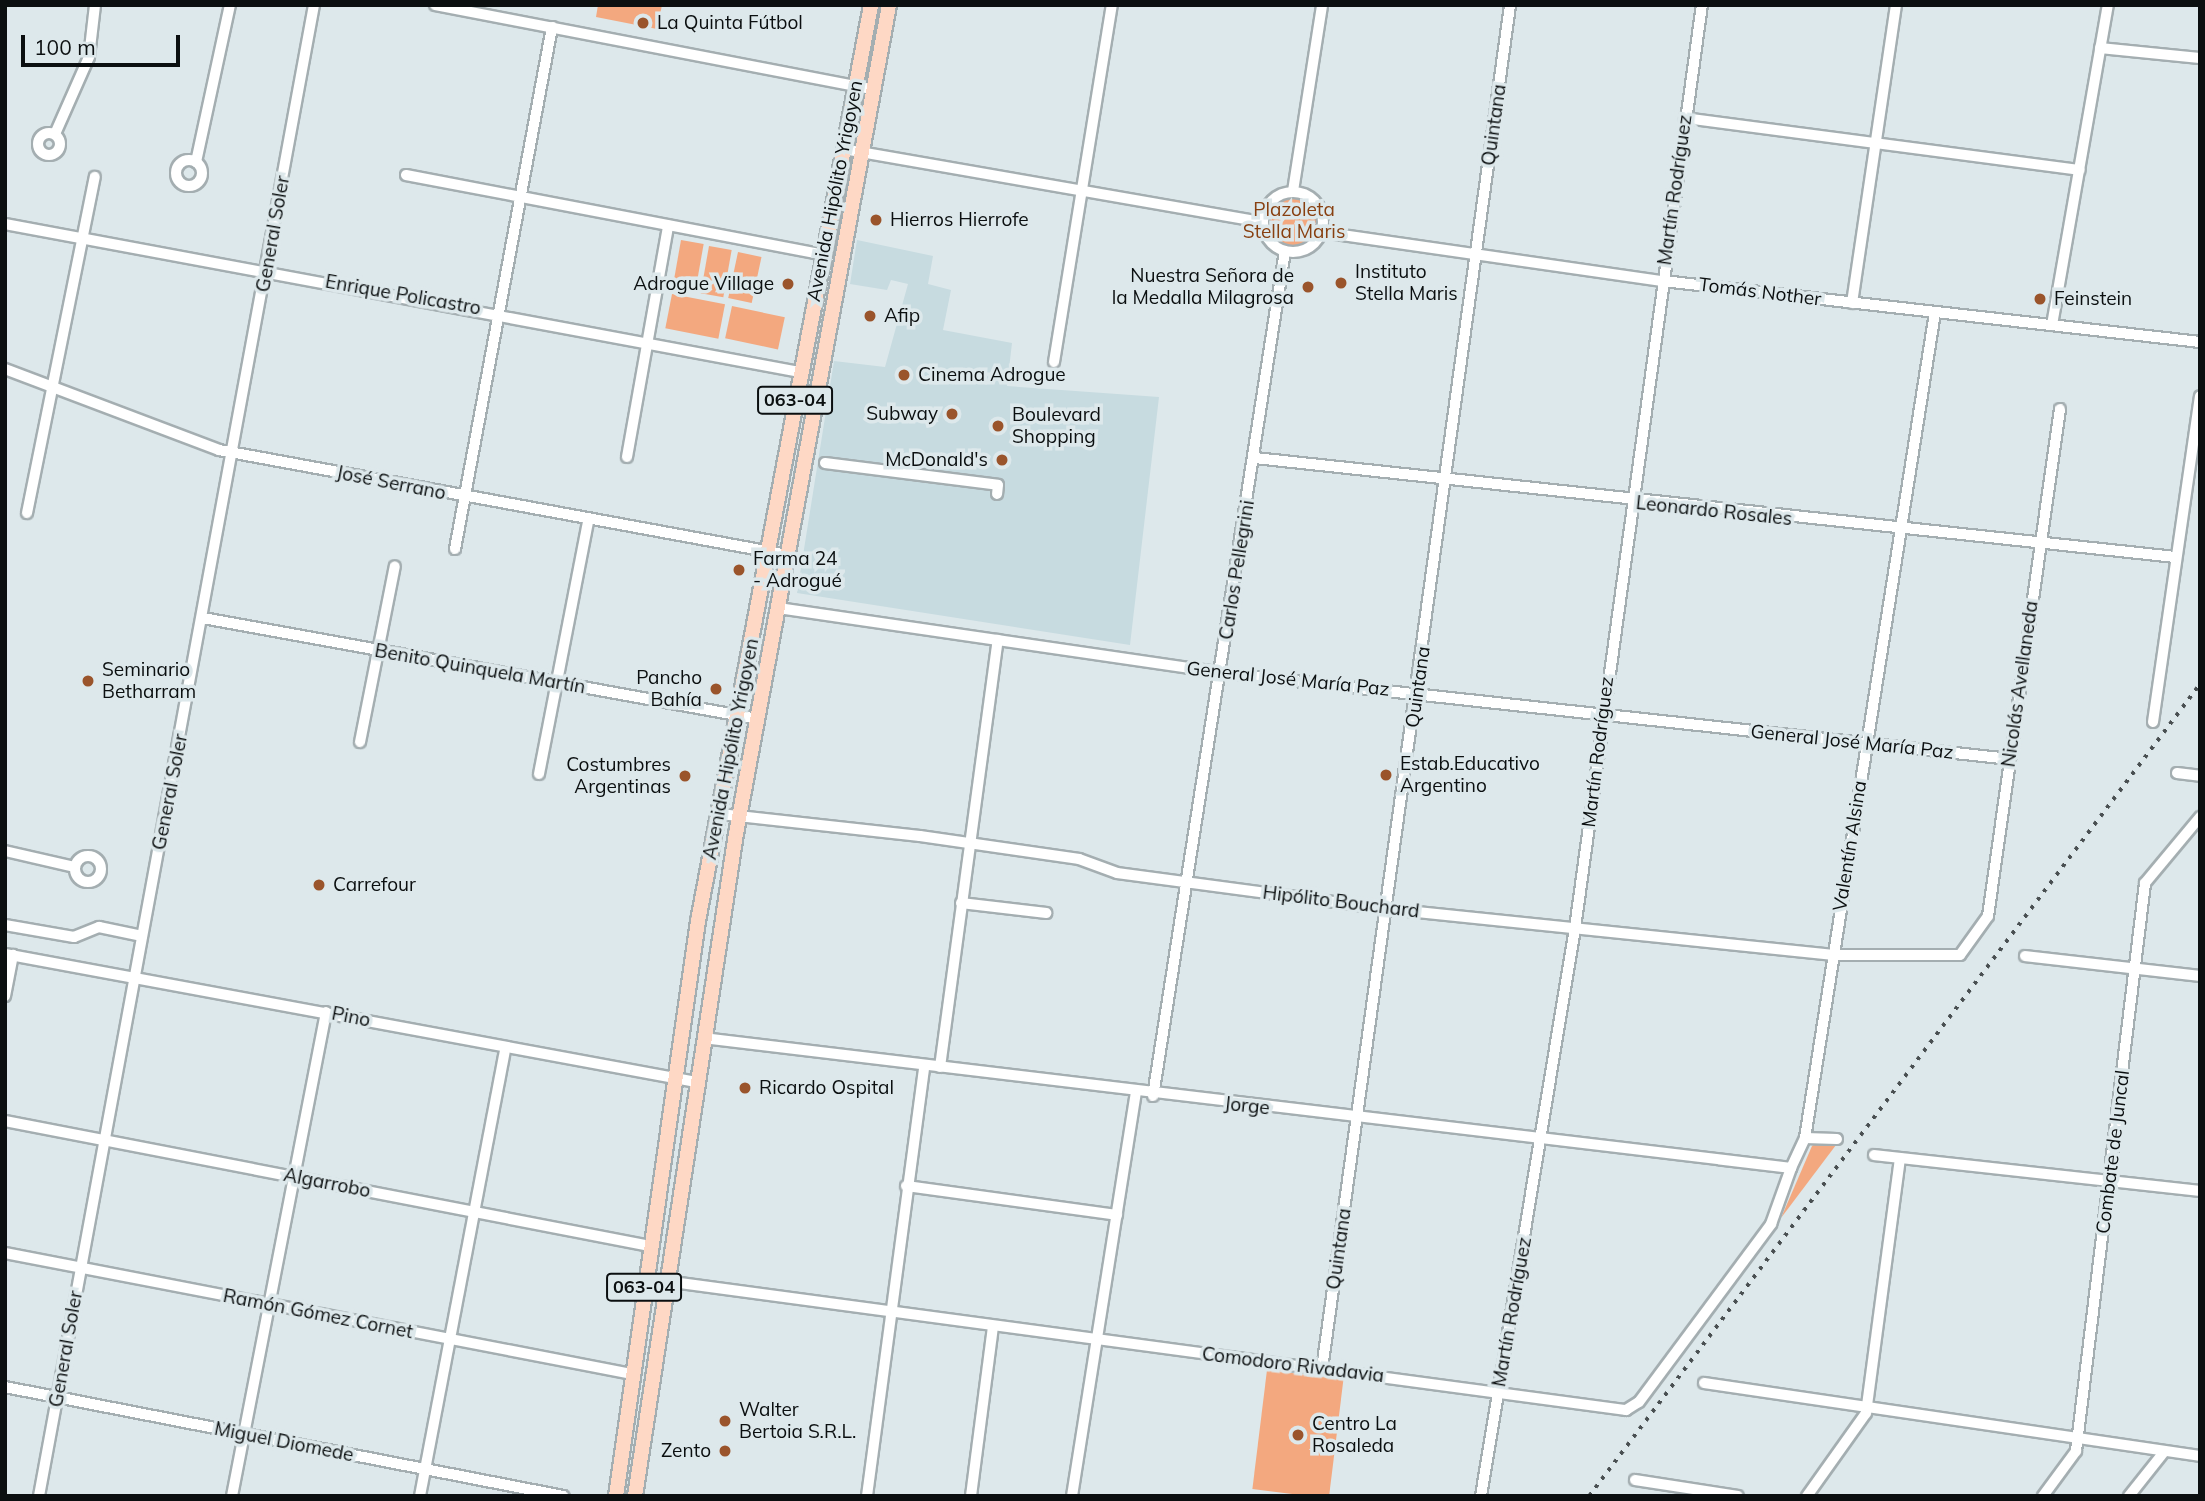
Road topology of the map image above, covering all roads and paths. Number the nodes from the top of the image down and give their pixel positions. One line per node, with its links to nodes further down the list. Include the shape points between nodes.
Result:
1 (95, 5): 19 (street, via 89,57)
2 (230, 5): 23 (street)
3 (314, 5): 38 (street, General Soler)
4 (435, 5): 13 (street)
5 (871, 5): 16 (main road, Avenida Hipólito Yrigoyen / 063-04)
6 (889, 5): 17 (main road, Avenida Hipólito Yrigoyen / 063-04)
7 (1112, 5): 27 (street)
8 (1322, 5): 28 (street)
9 (1510, 5): 37 (street, Quintana)
10 (1702, 5): 18 (street, Martín Rodríguez)
11 (1896, 5): 20 (street)
12 (2108, 5): 14 (street)
13 (552, 27): 16 (street); 29 (street)
14 (2101, 48): 15 (street); 24 (street)
15 (2200, 58)
16 (855, 86): 17 (street); 21 (main road, Avenida Hipólito Yrigoyen / 063-04)
17 (872, 89): 22 (main road, Avenida Hipólito Yrigoyen / 063-04)
18 (1685, 118): 20 (street); 39 (street, Martín Rodríguez)
19 (55, 134)
20 (1876, 142): 24 (street); 40 (street)
21 (843, 149): 22 (street); 36 (main road, Avenida Hipólito Yrigoyen / 063-04)
22 (860, 151): 27 (street); 66 (main road, Avenida Hipólito Yrigoyen / 063-04)
23 (196, 162)
24 (2080, 170): 43 (street)
25 (406, 175): 29 (street)
26 (95, 177): 34 (street)
27 (1083, 190): 30 (street); 46 (street)
28 (1293, 191): 30 (street, via 1275,197); 33 (street, via 1315,201)
29 (523, 197): 32 (street); 41 (street)
30 (1262, 222): 35 (street, via 1269,240)
31 (5, 224): 34 (street, Enrique Policastro)
32 (668, 226): 36 (street); 45 (street)
33 (1321, 232): 35 (street, via 1311,246); 37 (street, Tomás Nother)
34 (82, 240): 38 (street, Enrique Policastro); 49 (street)
35 (1285, 251): 54 (street, Carlos Pellegrini)
36 (824, 255): 48 (main road, Avenida Hipólito Yrigoyen / 063-04)
37 (1476, 256): 39 (street, Tomás Nother); 56 (street, Quintana)
38 (266, 272): 41 (street, Enrique Policastro); 52 (street, General Soler)
39 (1663, 281): 40 (street, Tomás Nother); 59 (street, Martín Rodríguez)
40 (1852, 303): 42 (street, Tomás Nother)
41 (498, 312): 45 (street, Enrique Policastro); 58 (street)
42 (1935, 313): 43 (street, Tomás Nother); 62 (street, Valentín Alsina)
43 (2052, 325): 44 (street, Tomás Nother)
44 (2200, 342)
45 (647, 344): 48 (street, Enrique Policastro); 53 (street)
46 (1054, 362)
47 (5, 369): 49 (street, José Serrano)
48 (800, 372): 65 (main road, Avenida Hipólito Yrigoyen / 063-04)
49 (51, 388): 52 (street, José Serrano); 60 (street)
50 (2200, 396): 67 (street)
51 (2060, 409): 63 (street, Nicolás Avellaneda)
52 (233, 453): 58 (street, José Serrano); 70 (street, General Soler)
53 (627, 457)
54 (1255, 458): 56 (street, Leonardo Rosales); 73 (street, Carlos Pellegrini)
55 (825, 463): 57 (street, via 998,485)
56 (1446, 482): 59 (street, Leonardo Rosales); 75 (street, Quintana)
57 (997, 494)
58 (463, 496): 61 (street, José Serrano); 64 (street)
59 (1633, 502): 62 (street, Leonardo Rosales); 76 (street, Martín Rodríguez)
60 (27, 513)
61 (588, 522): 65 (street, José Serrano); 74 (street)
62 (1898, 530): 63 (street, Leonardo Rosales); 81 (street, Valentín Alsina)
63 (2039, 545): 67 (street, Leonardo Rosales); 82 (street, Nicolás Avellaneda)
64 (454, 549)
65 (769, 552): 66 (street, José Serrano); 77 (main road, Avenida Hipólito Yrigoyen / 063-04)
66 (788, 555): 69 (main road, Avenida Hipólito Yrigoyen / 063-04)
67 (2175, 557): 79 (street)
68 (395, 566): 72 (street)
69 (778, 608): 71 (street, General José María Paz); 78 (main road, Avenida Hipólito Yrigoyen / 063-04)
70 (203, 618): 72 (street, Benito Quinquela Martín); 98 (street, General Soler)
71 (999, 640): 73 (street, General José María Paz); 89 (street)
72 (377, 650): 74 (street, Benito Quinquela Martín); 80 (street)
73 (1222, 673): 75 (street, General José María Paz); 92 (street, Carlos Pellegrini)
74 (555, 682): 77 (street, Benito Quinquela Martín); 84 (street)
75 (1417, 693): 76 (street, General José María Paz); 94 (street, Quintana)
76 (1604, 713): 81 (street, General José María Paz); 97 (street, Martín Rodríguez)
77 (738, 714): 78 (street, Benito Quinquela Martín); 86 (main road, Avenida Hipólito Yrigoyen / 063-04)
78 (758, 719): 87 (main road, Avenida Hipólito Yrigoyen / 063-04)
79 (2153, 722)
80 (360, 742)
81 (1866, 745): 82 (street, General José María Paz); 101 (street, Valentín Alsina)
82 (2010, 759): 99 (street, Nicolás Avellaneda, via 1988,916)
83 (2177, 773): 85 (street)
84 (539, 774)
85 (2200, 776)
86 (720, 814): 87 (street, Hipólito Bouchard); 112 (main road, Avenida Hipólito Yrigoyen / 063-04)
87 (739, 816): 89 (street, Hipólito Bouchard); 108 (main road, Avenida Hipólito Yrigoyen / 063-04)
88 (2200, 817): 103 (street, Combate de Juncal, via 2147,877)
89 (969, 844): 92 (street, Hipólito Bouchard); 93 (street)
90 (5, 851): 91 (street)
91 (75, 867)
92 (1185, 883): 94 (street, Hipólito Bouchard); 115 (street, Carlos Pellegrini)
93 (961, 903): 95 (street); 111 (street)
94 (1388, 909): 97 (street, Hipólito Bouchard); 116 (street, Quintana)
95 (1046, 913)
96 (5, 925): 98 (street, via 74,937 99,927)
97 (1575, 928): 101 (street, Hipólito Bouchard); 121 (street, Martín Rodríguez)
98 (142, 936): 105 (street, General Soler)
99 (1965, 953): 101 (street, Hipólito Bouchard)
100 (9, 955): 105 (street, Pino); 106 (street)
101 (1832, 955): 118 (street, Valentín Alsina)
102 (2025, 956): 103 (street)
103 (2136, 969): 104 (street); 126 (street, Combate de Juncal)
104 (2200, 976)
105 (135, 978): 107 (street, Pino); 120 (street, General Soler)
106 (5, 996)
107 (326, 1012): 109 (street, Pino); 125 (street)
108 (703, 1038): 110 (street, Jorge); 113 (main road, Avenida Hipólito Yrigoyen / 063-04)
109 (506, 1047): 112 (street, Pino); 129 (street)
110 (924, 1066): 111 (street, Jorge); 127 (street)
111 (940, 1067): 114 (street, Jorge)
112 (676, 1079): 113 (street, Pino); 131 (main road, Avenida Hipólito Yrigoyen / 063-04)
113 (696, 1082): 134 (main road, Avenida Hipólito Yrigoyen / 063-04)
114 (1136, 1094): 115 (street, Jorge); 130 (street)
115 (1153, 1096): 116 (street, Jorge)
116 (1358, 1117): 121 (street, Jorge); 140 (street, Quintana)
117 (5, 1121): 120 (street, Algarrobo)
118 (1805, 1138): 119 (street); 124 (street, Valentín Alsina)
119 (1837, 1139)
120 (103, 1140): 125 (street, Algarrobo); 133 (street, General Soler)
121 (1541, 1141): 124 (street, Jorge); 144 (street, Martín Rodríguez)
122 (1874, 1155): 123 (street)
123 (1900, 1158): 126 (street); 146 (street)
124 (1791, 1168): 144 (street, Comodoro Rivadavia, via 1771,1224 1636,1405 1620,1410)
125 (293, 1177): 129 (street, Algarrobo); 135 (street)
126 (2109, 1181): 128 (street); 148 (street, Combate de Juncal)
127 (906, 1186): 130 (street); 136 (street)
128 (2200, 1191)
129 (472, 1211): 131 (street, Algarrobo); 138 (street)
130 (1117, 1215): 139 (street)
131 (650, 1246): 141 (main road, Avenida Hipólito Yrigoyen / 063-04)
132 (5, 1253): 133 (street, Ramón Gómez Cornet)
133 (80, 1268): 135 (street, Ramón Gómez Cornet); 145 (street, General Soler)
134 (665, 1281): 136 (street, Comodoro Rivadavia); 158 (main road, Avenida Hipólito Yrigoyen / 063-04)
135 (270, 1305): 138 (street, Ramón Gómez Cornet); 147 (street)
136 (889, 1312): 137 (street, Comodoro Rivadavia); 159 (street)
137 (993, 1327): 139 (street, Comodoro Rivadavia); 160 (street)
138 (450, 1339): 141 (street, Ramón Gómez Cornet); 151 (street)
139 (1096, 1340): 140 (street, Comodoro Rivadavia); 161 (street)
140 (1322, 1369): 144 (street, Comodoro Rivadavia)
141 (632, 1374): 157 (main road, Avenida Hipólito Yrigoyen / 063-04)
142 (1704, 1383): 146 (street)
143 (5, 1387): 145 (street, Miguel Diomede)
144 (1498, 1392): 162 (street, Martín Rodríguez)
145 (57, 1397): 147 (street, Miguel Diomede); 153 (street, General Soler)
146 (1867, 1408): 148 (street); 164 (street)
147 (246, 1434): 151 (street, Miguel Diomede); 154 (street)
148 (2077, 1440): 149 (street); 165 (street, Combate de Juncal, via 2071,1460)
149 (2164, 1452): 150 (street); 166 (street)
150 (2200, 1456)
151 (425, 1469): 155 (street); 156 (street, Miguel Diomede)
152 (1635, 1479): 163 (street)
153 (39, 1496)
154 (232, 1496)
155 (420, 1496)
156 (563, 1496)
157 (616, 1496)
158 (635, 1496)
159 (867, 1496)
160 (971, 1496)
161 (1072, 1496)
162 (1481, 1496)
163 (1738, 1496)
164 (1807, 1496)
165 (2043, 1496)
166 (2129, 1496)

